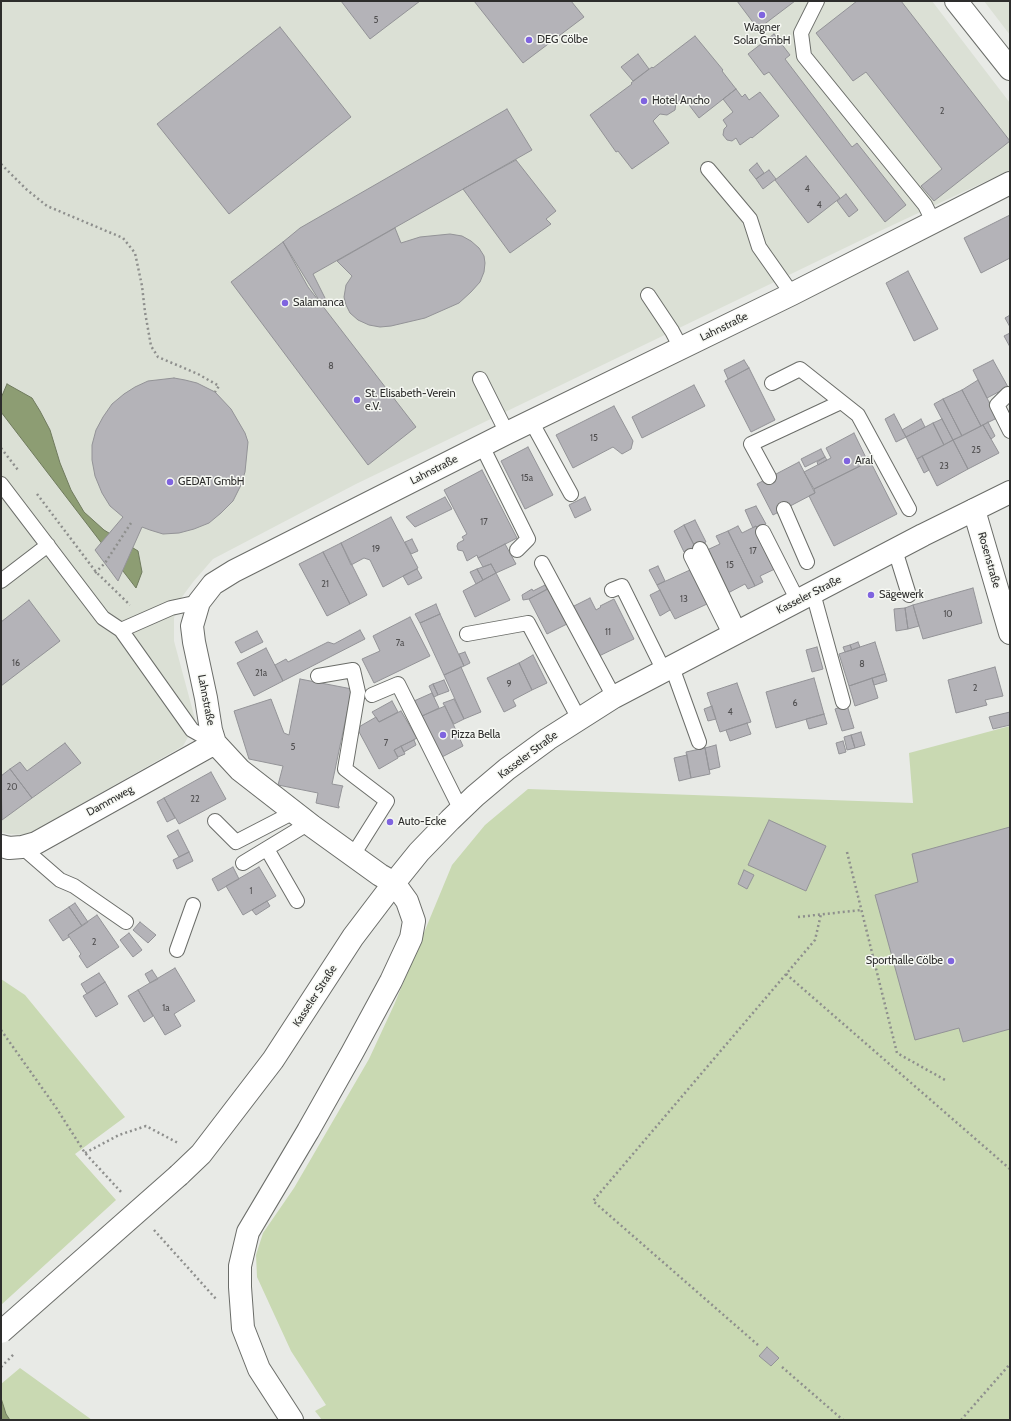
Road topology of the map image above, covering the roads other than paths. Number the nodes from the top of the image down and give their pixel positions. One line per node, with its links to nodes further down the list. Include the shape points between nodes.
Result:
1 (817, 1): 6 (lane, via 801,33 804,56 924,205)
2 (956, 1): 3 (street)
3 (1010, 70)
4 (708, 169): 7 (lane, via 750,219 759,247)
5 (1010, 183): 6 (street, Lahnstraße)
6 (933, 221): 7 (street, Lahnstraße)
7 (792, 294): 9 (street, Lahnstraße)
8 (648, 295): 9 (lane)
9 (681, 348): 14 (street, Lahnstraße)
10 (480, 379): 16 (lane)
11 (772, 383): 13 (lane, via 800,369)
12 (1008, 394): 15 (lane, via 997,405)
13 (842, 402): 18 (lane, via 751,444); 23 (lane, via 858,415)
14 (531, 421): 16 (street, Lahnstraße); 21 (lane)
15 (1010, 431)
16 (507, 433): 17 (street, Lahnstraße)
17 (482, 446): 27 (lane, via 528,539); 37 (street, Lahnstraße, via 234,571 213,584)
18 (769, 478)
19 (1, 484): 26 (lane)
20 (1010, 492): 24 (street, Kasseler Straße)
21 (571, 494)
22 (784, 509): 30 (lane)
23 (909, 509)
24 (974, 510): 28 (street, Kasseler Straße); 34 (street, Rosenstraße)
25 (764, 532): 36 (lane)
26 (48, 545): 32 (lane); 38 (lane, via 103,618)
27 (517, 550)
28 (895, 550): 35 (lane); 36 (street, Kasseler Straße)
29 (696, 552): 41 (lane)
30 (807, 562)
31 (542, 563): 45 (lane)
32 (1, 581)
33 (612, 590): 42 (lane, via 622,586)
34 (1004, 591): 39 (street, Rosenstraße)
35 (909, 595)
36 (805, 597): 41 (street, Kasseler Straße); 46 (lane)
37 (199, 602): 38 (lane, via 171,608); 49 (street, Lahnstraße, via 192,626)
38 (121, 630): 49 (lane, via 192,730)
39 (1010, 633)
40 (467, 634): 47 (lane, via 528,623)
41 (735, 634): 42 (street, Kasseler Straße)
42 (668, 669): 45 (street, Kasseler Straße); 48 (lane)
43 (318, 676): 55 (lane, via 353,670 358,692 345,769 387,801)
44 (372, 695): 50 (lane, via 398,684)
45 (614, 697): 47 (street, Kasseler Straße)
46 (843, 702)
47 (579, 719): 50 (street, Kasseler Straße, via 508,769)
48 (699, 742)
49 (215, 743): 51 (street, Lahnstraße, via 240,770); 53 (street, Dammweg, via 36,843)
50 (461, 810): 57 (street, Kasseler Straße, via 419,852)
51 (301, 818): 52 (lane, via 236,842); 54 (lane); 55 (street, Lahnstraße)
52 (215, 821)
53 (12, 846): 60 (lane)
54 (267, 849): 56 (lane); 58 (lane)
55 (353, 856): 57 (street, Lahnstraße)
56 (243, 863)
57 (394, 883): 62 (street, Kasseler Straße, bridge, via 353,937 273,1060 201,1154); 63 (street, via 407,901 414,921 411,938 391,981 352,1052 248,1232 240,1266 243,1328 259,1369)
58 (297, 901)
59 (194, 905): 61 (lane)
60 (126, 922)
61 (177, 950)
62 (1, 1332)
63 (292, 1420)

